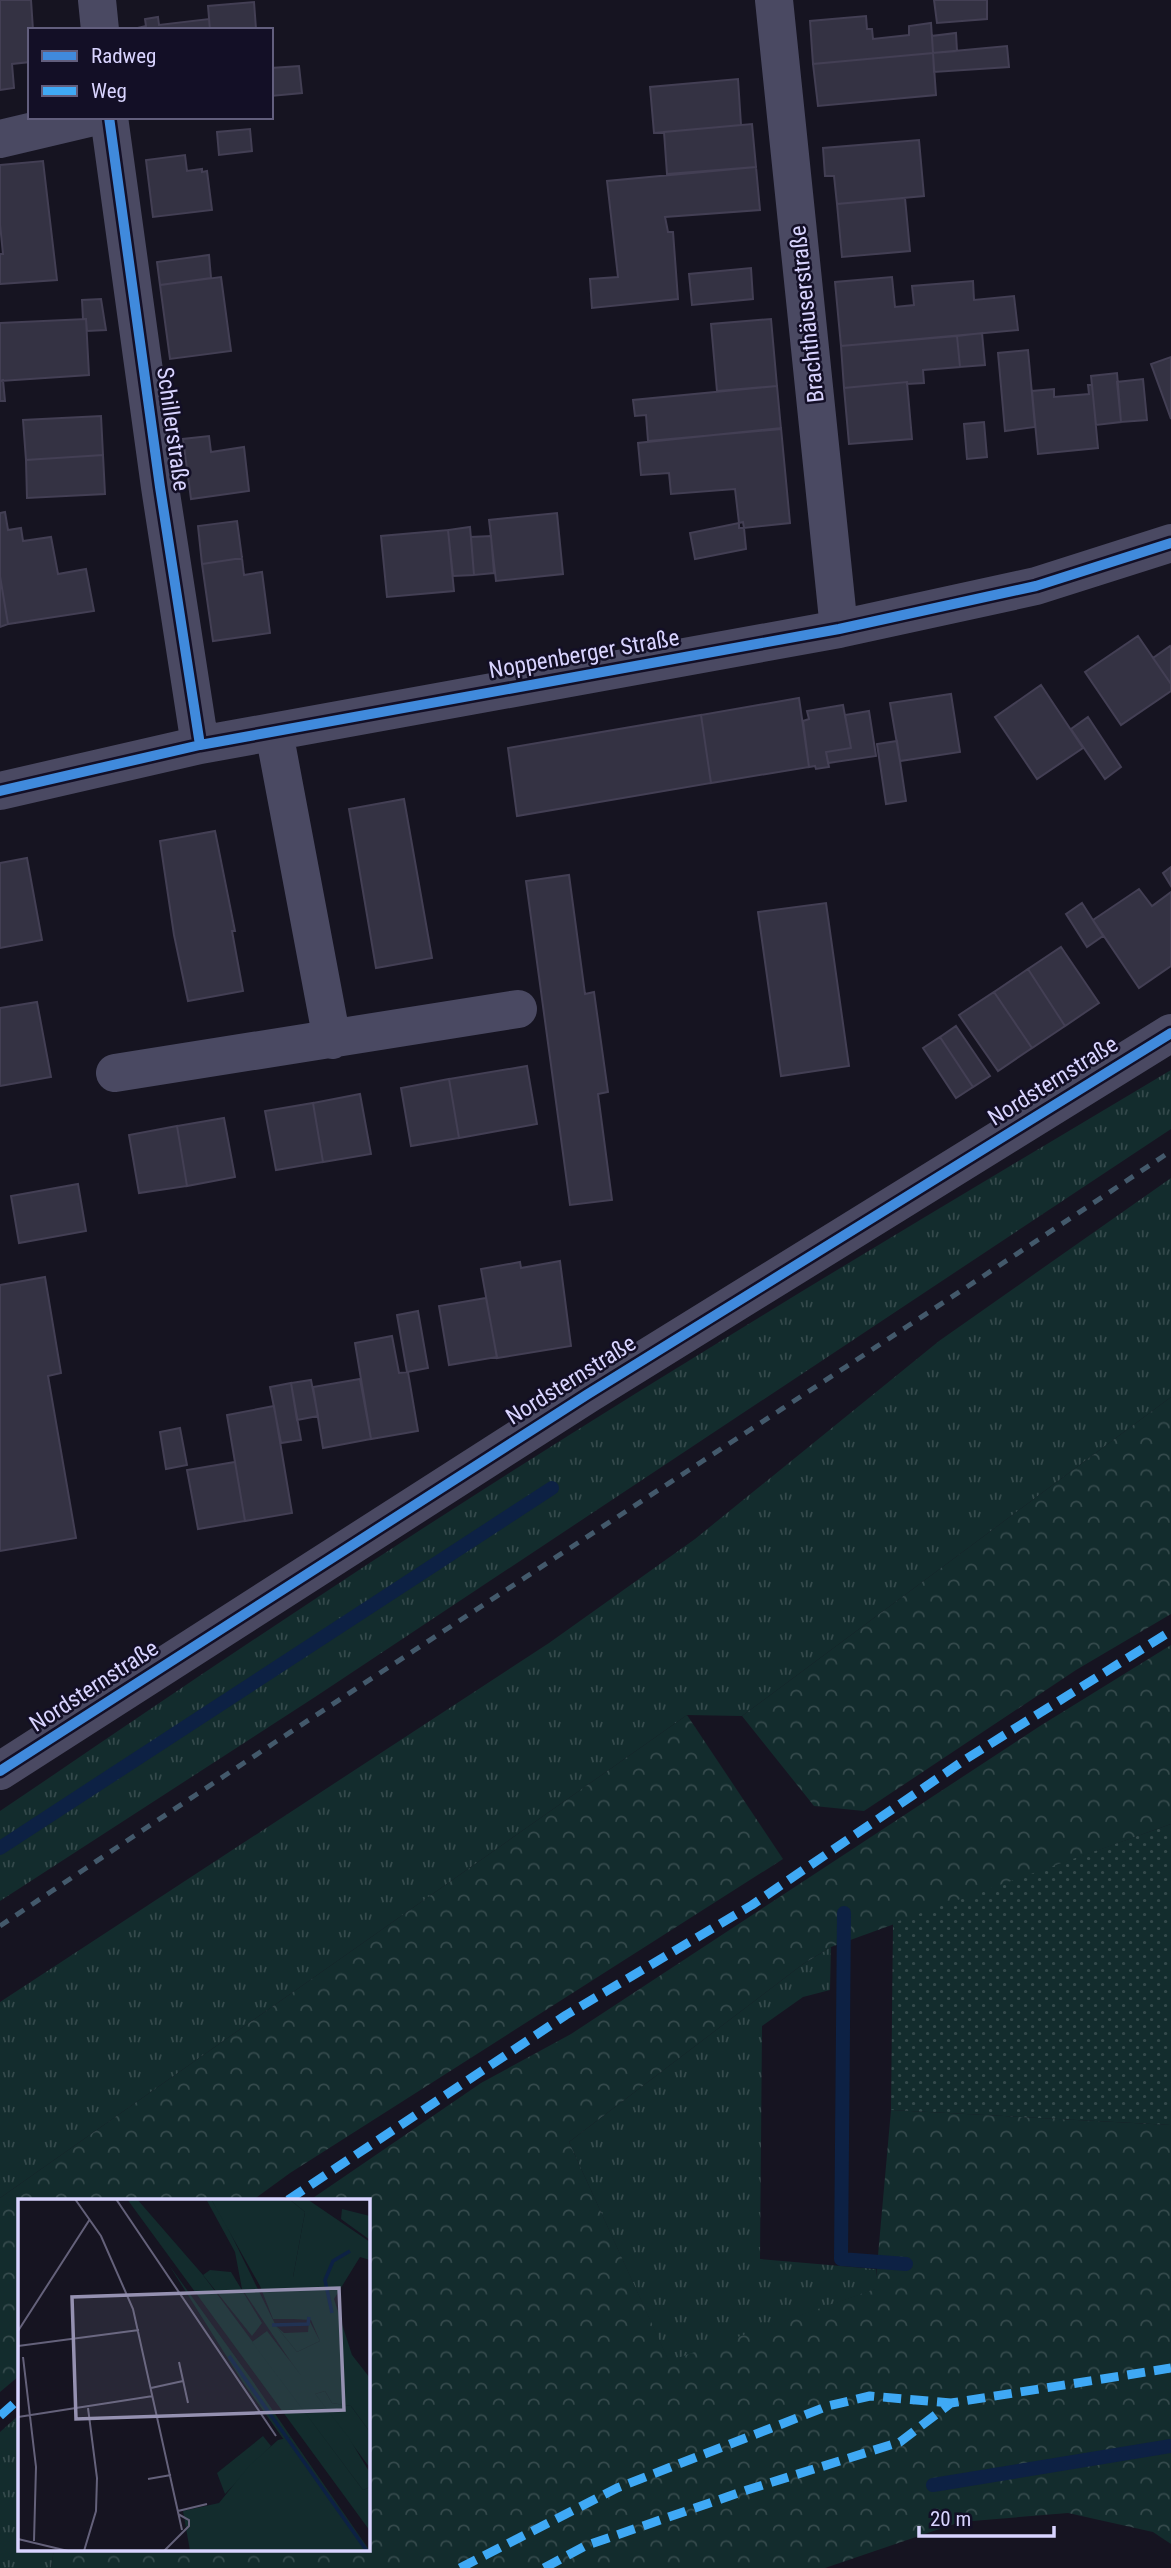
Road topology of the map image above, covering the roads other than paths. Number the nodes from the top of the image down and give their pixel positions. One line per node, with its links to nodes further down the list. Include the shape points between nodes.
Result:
1 (97, 0): 3 (street)
2 (774, 0): 8 (street, Brachthäuserstraße)
3 (100, 28)
4 (85, 119): 6 (street)
5 (109, 119): 10 (street, Schillerstraße)
6 (0, 139)
7 (1171, 543): 8 (street, Noppenberger Straße, via 1037,586)
8 (839, 629): 9 (street, Noppenberger Straße)
9 (274, 732): 10 (street, Noppenberger Straße); 14 (street)
10 (200, 745): 11 (street, Noppenberger Straße)
11 (0, 791)
12 (518, 1009): 14 (street)
13 (1171, 1033): 16 (street, Nordsternstraße, via 588,1394)
14 (332, 1040): 15 (street)
15 (115, 1073)
16 (0, 1771)

